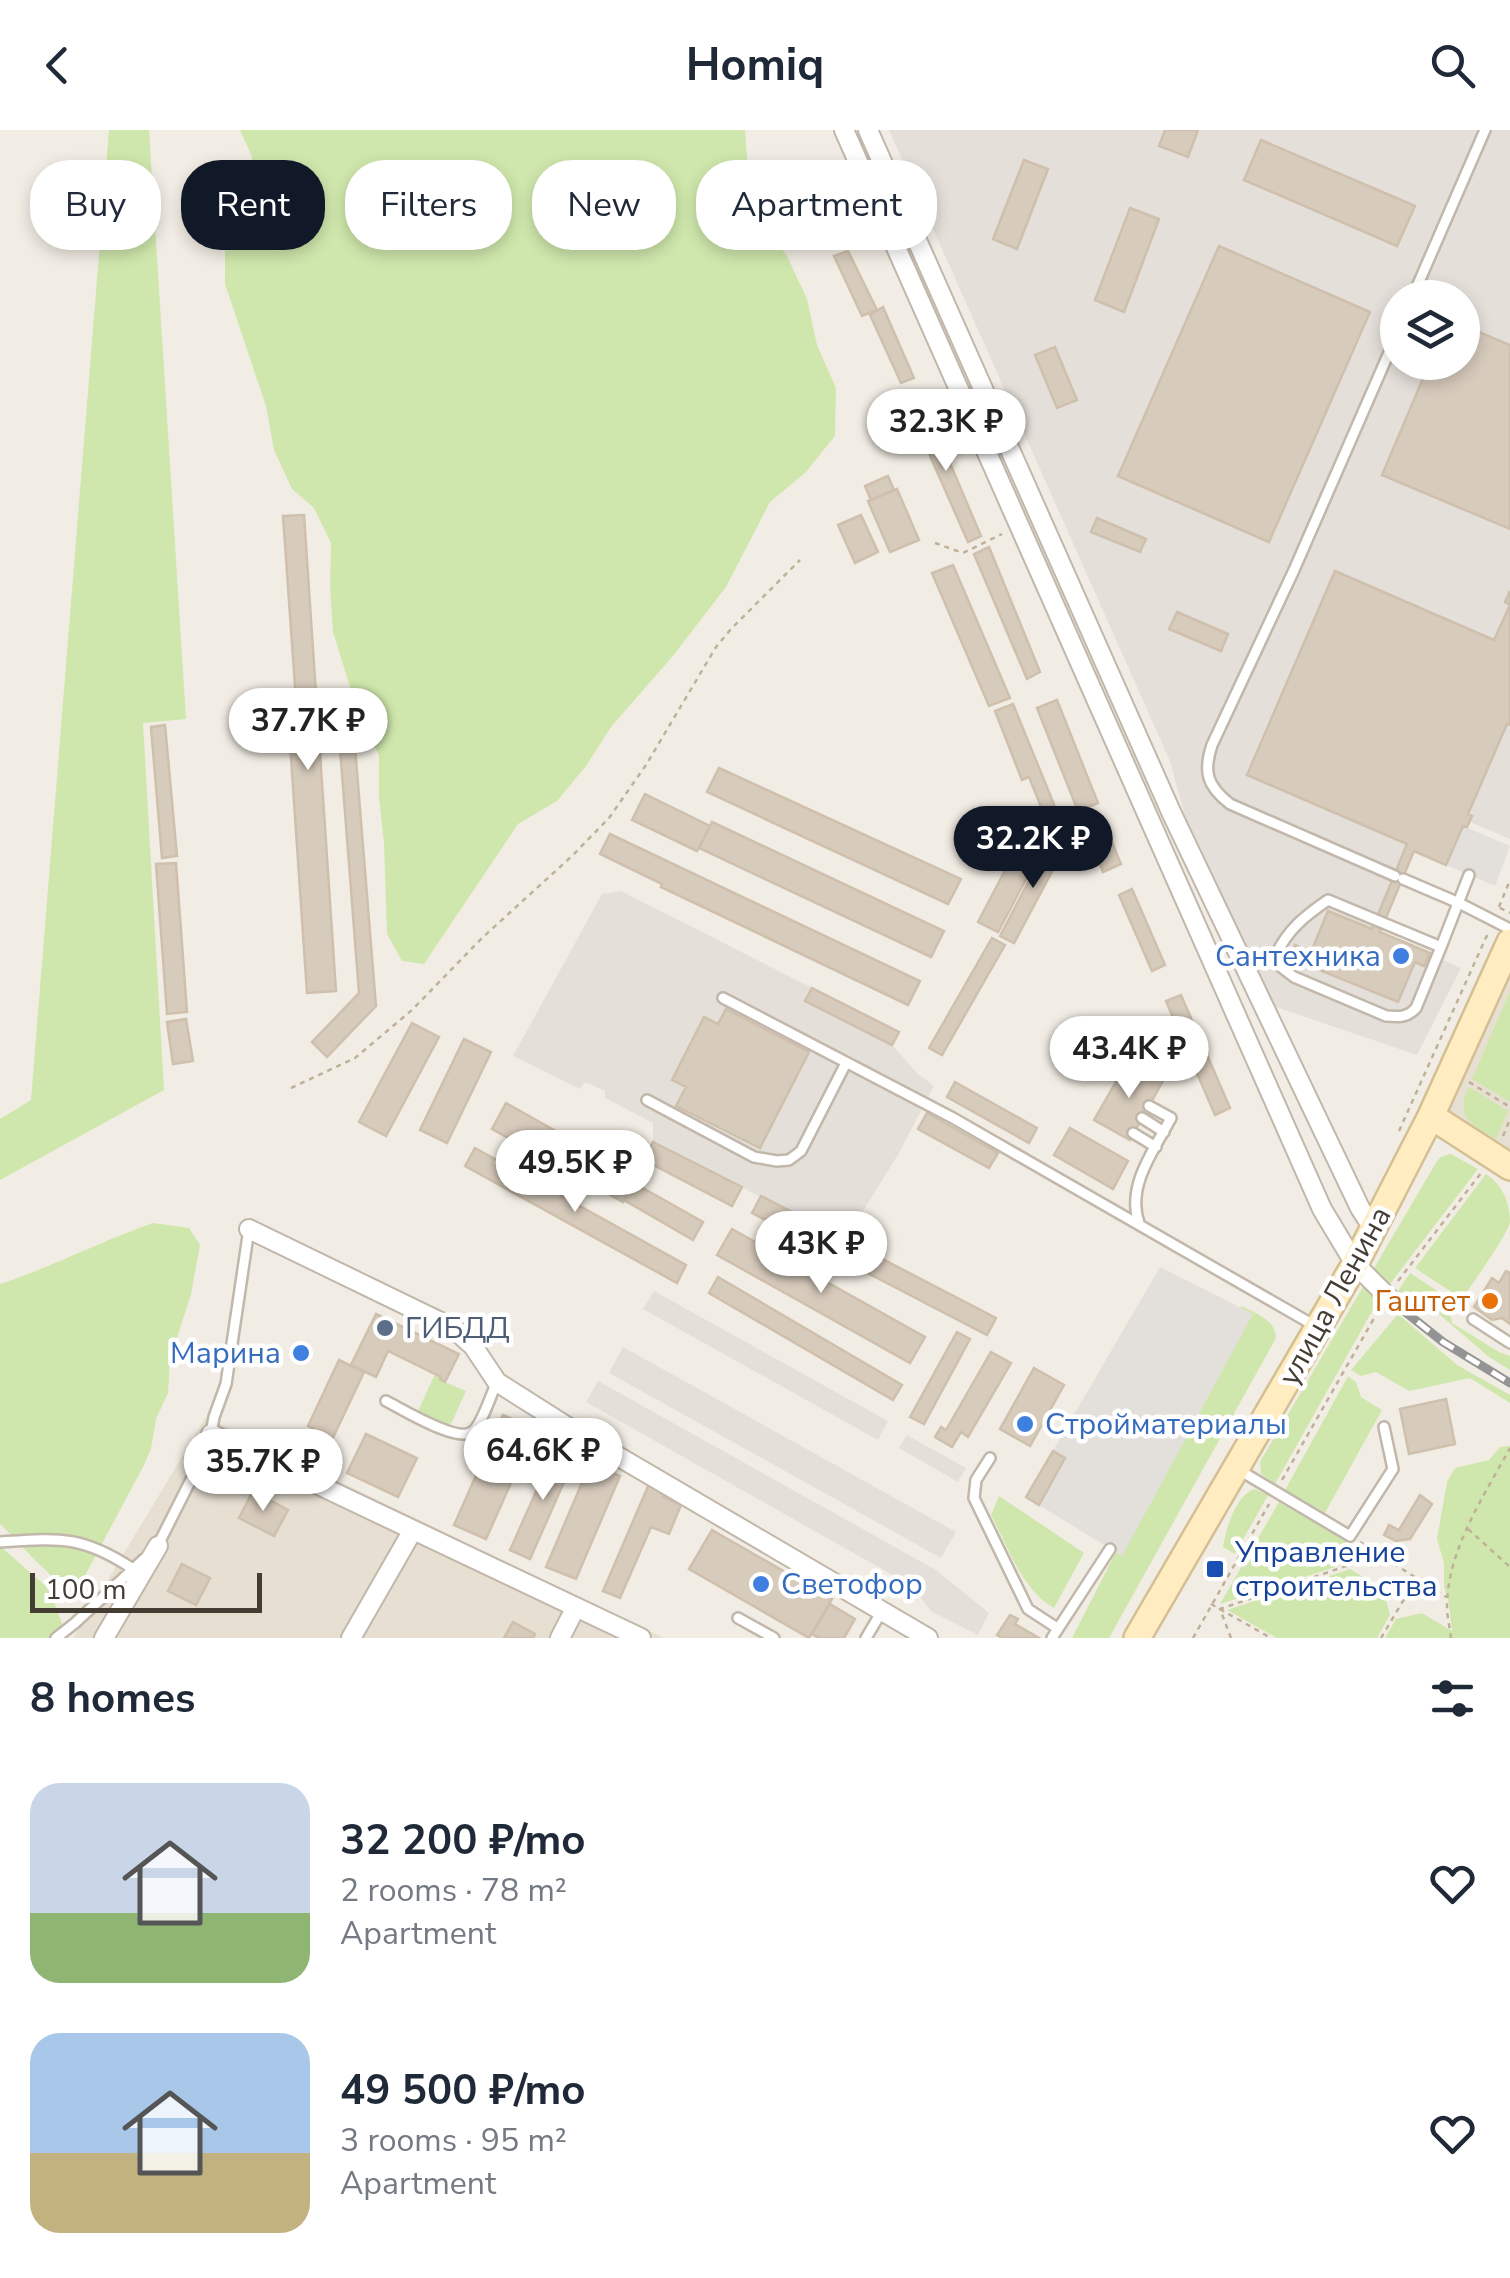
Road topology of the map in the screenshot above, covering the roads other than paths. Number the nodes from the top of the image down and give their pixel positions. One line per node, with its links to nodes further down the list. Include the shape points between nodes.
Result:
1 (844, 130): 24 (street, via 1311,1186)
2 (868, 130): 23 (street, via 1172,814)
3 (1485, 130): 4 (lane)
4 (1420, 280)
5 (1380, 373): 7 (lane, via 1212,744 1207,770 1230,804)
6 (1469, 875): 7 (lane)
7 (1459, 903): 8 (lane); 10 (lane)
8 (1510, 929)
9 (1510, 942): 15 (main road, улица Ленина)
10 (1440, 947): 10 (lane, via 1328,900 1284,936 1276,955 1294,977 1398,1017 1416,1008)
11 (723, 998): 12 (lane)
12 (846, 1063): 13 (lane, via 801,1152 789,1160 754,1157); 21 (lane)
13 (646, 1100)
14 (1149, 1106): 17 (lane, via 1171,1118)
15 (1431, 1116): 20 (main road); 23 (main road, улица Ленина)
16 (1142, 1118): 17 (lane)
17 (1164, 1132): 19 (lane)
18 (1133, 1133): 19 (lane)
19 (1156, 1146): 21 (lane, via 1136,1192)
20 (1502, 1162)
21 (1139, 1223): 27 (lane)
22 (249, 1228): 29 (street, via 452,1328); 32 (lane, via 226,1384)
23 (1374, 1230): 24 (main road, улица Ленина)
24 (1356, 1264): 25 (street); 27 (main road, улица Ленина)
25 (1390, 1300)
26 (1473, 1319): 28 (lane)
27 (1320, 1329): 34 (main road, улица Ленина)
28 (1510, 1344)
29 (497, 1382): 30 (lane, via 476,1428 466,1434); 41 (street)
30 (386, 1401)
31 (1384, 1427): 34 (lane, via 1393,1469 1350,1536)
32 (211, 1434): 35 (street); 37 (lane)
33 (990, 1458): 43 (lane, via 974,1498 1028,1609)
34 (1236, 1469): 53 (main road, улица Ленина)
35 (413, 1530): 40 (street); 46 (street)
36 (0, 1542): 39 (lane, via 82,1542)
37 (158, 1546): 39 (lane); 45 (street)
38 (1110, 1549): 43 (lane)
39 (133, 1569): 44 (lane)
40 (576, 1608): 47 (street); 48 (street)
41 (882, 1611): 50 (lane); 51 (street)
42 (738, 1618): 49 (lane)
43 (1057, 1628): 52 (lane)
44 (56, 1638)
45 (104, 1638)
46 (351, 1638)
47 (560, 1638)
48 (642, 1638)
49 (774, 1638)
50 (866, 1638)
51 (928, 1638)
52 (1052, 1638)
53 (1137, 1638)

